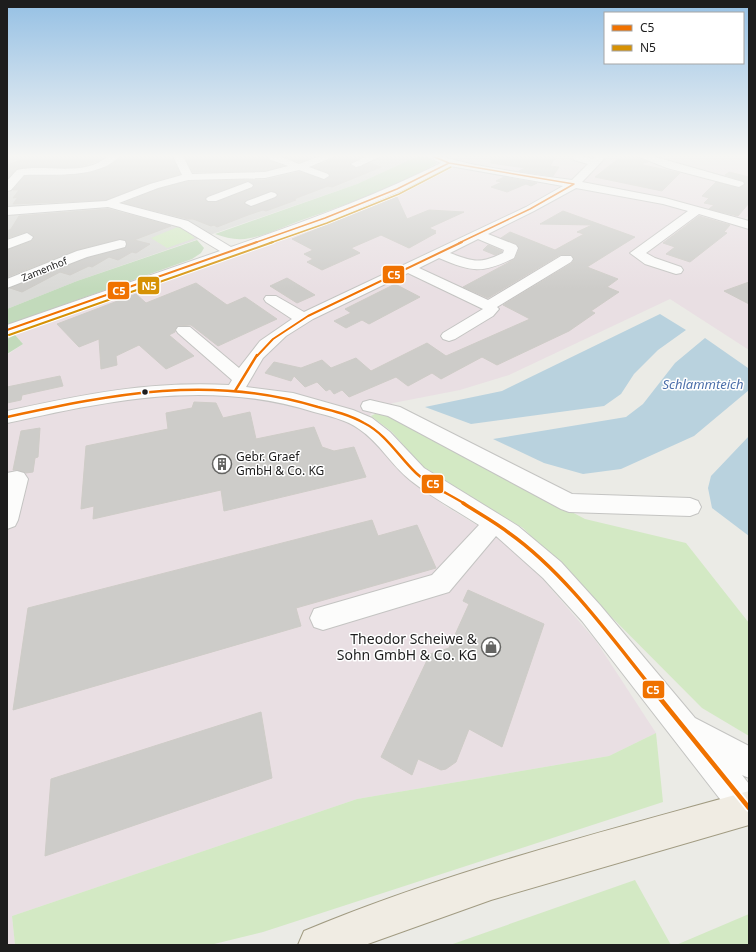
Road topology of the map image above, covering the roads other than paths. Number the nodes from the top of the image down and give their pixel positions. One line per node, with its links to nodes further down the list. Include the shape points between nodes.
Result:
1 (117, 200): 5 (street)
2 (369, 200): 13 (street)
3 (545, 200): 9 (street)
4 (662, 200): 7 (street)
5 (108, 204): 6 (street); 13 (street, via 184,224)
6 (7, 210)
7 (696, 210): 8 (street); 17 (street, via 637,253 650,261)
8 (749, 225)
9 (478, 234): 14 (street); 14 (street, via 510,248 509,255 488,265 467,265)
10 (27, 237): 12 (street)
11 (120, 244): 18 (street, Zamenhof, via 96,249)
12 (7, 246)
13 (231, 252): 22 (street)
14 (439, 253): 16 (street)
15 (566, 259): 20 (street)
16 (408, 268): 20 (street); 21 (street)
17 (676, 270)
18 (7, 284)
19 (272, 299): 21 (street)
20 (489, 306): 24 (street, via 491,309 488,313)
21 (299, 316): 25 (street, via 264,330 274,337 252,361)
22 (7, 330)
23 (184, 330): 25 (street)
24 (449, 336)
25 (239, 385): 26 (street); 27 (street, via 149,391 95,398)
26 (346, 415): 29 (street, via 378,403 568,503); 31 (street, via 365,423 383,437 417,474)
27 (7, 417)
28 (7, 481): 30 (street, via 17,479)
29 (690, 507)
30 (7, 520)
31 (494, 523): 32 (street, via 440,584); 33 (street, via 510,533 552,570 591,613)
32 (323, 618)
33 (683, 726): 34 (street, via 732,756); 35 (street)
34 (749, 762)
35 (749, 808): 36 (main road, via 491,882 360,926)
36 (318, 945)

